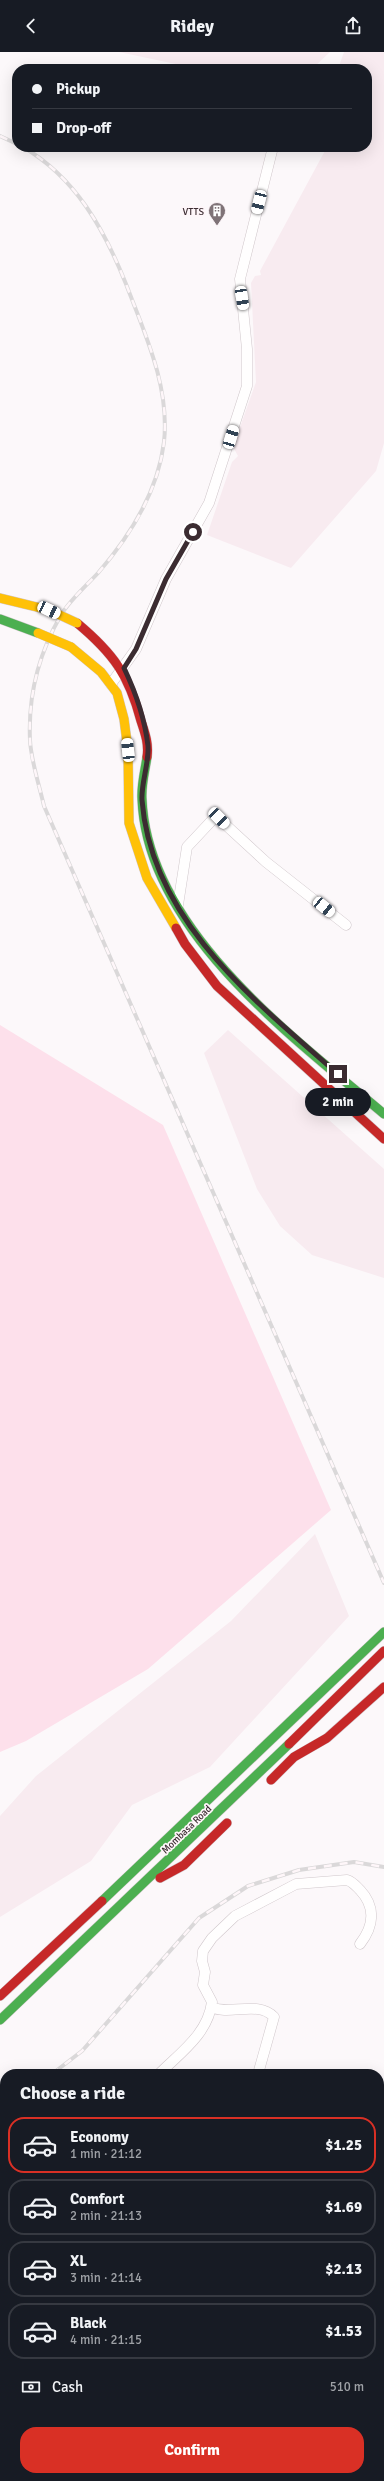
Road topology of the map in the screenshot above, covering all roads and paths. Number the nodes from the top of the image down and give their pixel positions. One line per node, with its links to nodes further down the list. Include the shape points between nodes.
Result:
1 (272, 152): 4 (street, via 240,279 247,349 247,386 209,503 166,579 136,649)
2 (0, 598): 4 (main road, bridge, via 49,610 77,623 104,645)
3 (0, 619): 5 (main road, bridge, via 71,647 101,672)
4 (124, 668): 5 (street); 6 (main road, via 134,688 148,747 142,800 149,839 161,874)
5 (111, 684): 9 (main road, via 117,693 124,719 128,750 130,823 148,878 185,944 217,986)
6 (178, 905): 7 (street, via 187,847 216,816 266,862); 8 (main road, via 207,950 229,976)
7 (346, 925)
8 (384, 1114)
9 (384, 1139)
10 (384, 1632): 19 (main road, Mombasa Road, via 157,1850)
11 (384, 1651): 17 (main road, Mombasa Road)
12 (383, 1692): 14 (main road, via 327,1738)
13 (338, 1715): 14 (main road)
14 (294, 1757): 15 (main road)
15 (261, 1790)
16 (233, 1817): 17 (main road, via 184,1865)
17 (138, 1890): 21 (main road, Mombasa Road)
18 (360, 1944): 20 (street, via 370,1930 371,1915 368,1898 353,1883 347,1880 307,1882 291,1886 235,1916 207,1942 201,1956 205,1972 204,1985 212,1998)
19 (0, 1996)
20 (211, 2007): 22 (street, via 196,2038); 23 (street, via 224,2011 262,2010 274,2017)
21 (0, 2020)
22 (164, 2069)
23 (259, 2069)

